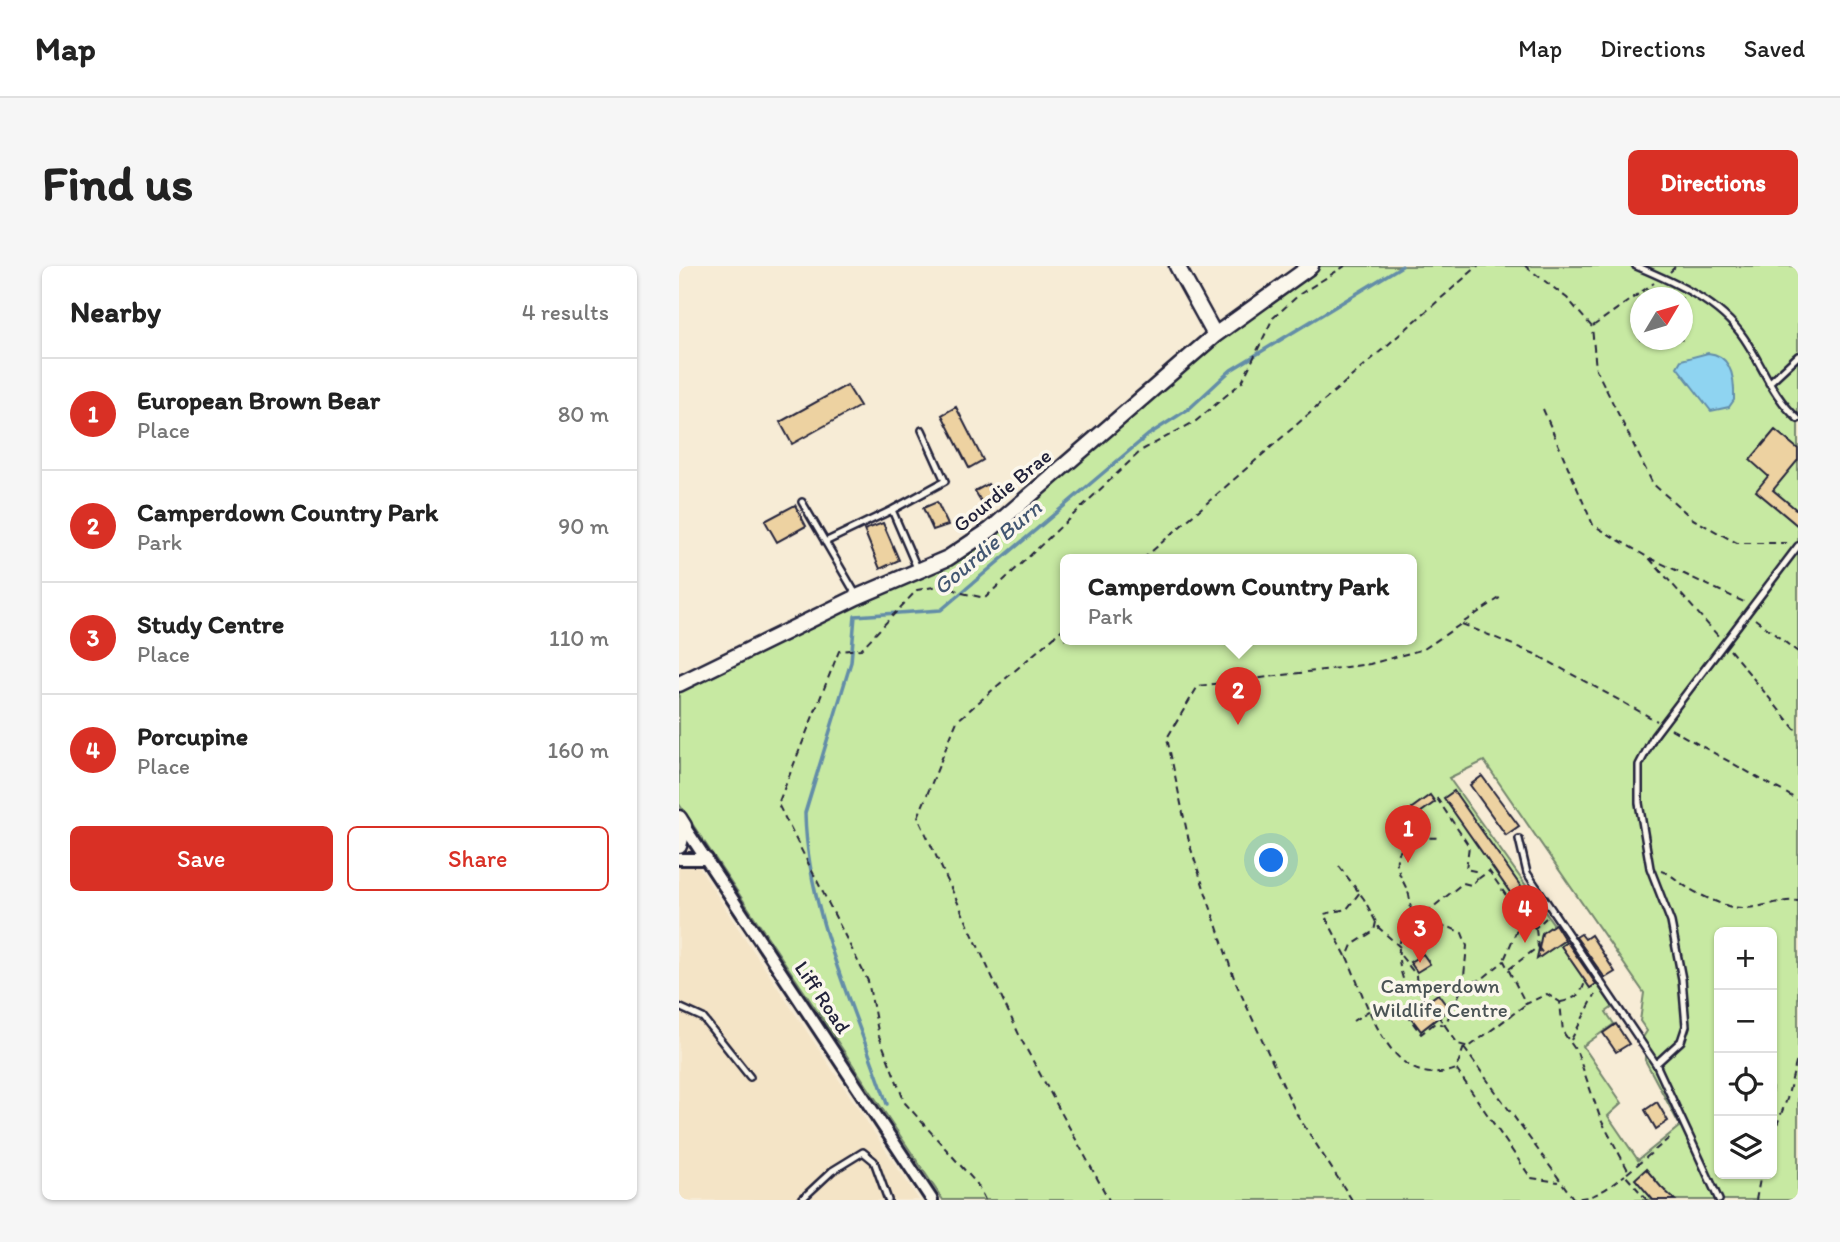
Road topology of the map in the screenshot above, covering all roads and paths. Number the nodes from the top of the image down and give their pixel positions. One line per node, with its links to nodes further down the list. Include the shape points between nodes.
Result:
1 (1177, 266): 11 (street)
2 (1311, 266): 11 (street, Gourdie Brae)
3 (1345, 266): 87 (path, via 1300,294 1273,318 1242,382 1196,421 1142,450 985,598 945,585 918,590 861,649 839,651 778,804 868,981 879,1037 905,1103 977,1184)
4 (1478, 266): 21 (path)
5 (1525, 266): 10 (path, via 1567,298)
6 (1636, 266): 9 (lane)
7 (1678, 266): 8 (path)
8 (1675, 269)
9 (1662, 277): 10 (path); 13 (lane, via 1735,326)
10 (1592, 327): 20 (path, via 1596,369 1653,484 1693,519 1737,543)
11 (1215, 335): 23 (street, Gourdie Brae, via 990,530 948,558)
12 (1798, 356): 13 (lane)
13 (1769, 383): 15 (lane)
14 (1543, 409): 22 (path, via 1593,525)
15 (1798, 419)
16 (922, 430): 18 (lane, via 945,481)
17 (802, 502): 19 (lane)
18 (892, 510): 19 (lane); 23 (lane)
19 (825, 542): 24 (lane)
20 (1798, 545): 26 (lane)
21 (1149, 554)
22 (1649, 558): 26 (path, via 1746,601); 29 (path)
23 (918, 570): 24 (street, Gourdie Brae)
24 (857, 597): 32 (street, Gourdie Brae)
25 (1501, 597): 27 (path)
26 (1748, 613): 29 (lane); 30 (path)
27 (1462, 624): 31 (path); 89 (path, via 1424,649 1370,664 1198,686 1167,738 1190,846 1235,981 1296,1112)
28 (1060, 631): 88 (path, via 957,721 918,817 1022,1041)
29 (1725, 643): 33 (path); 42 (lane, via 1654,736 1639,765 1639,803)
30 (1798, 652)
31 (1535, 654)
32 (679, 684)
33 (1798, 733)
34 (1436, 797): 43 (path, via 1469,846 1466,869 1475,871)
35 (682, 822): 38 (street); 40 (street, Liff Road)
36 (1438, 838): 49 (path, via 1419,839 1397,856)
37 (1519, 839): 75 (lane, via 1527,873)
38 (679, 846)
39 (679, 859): 40 (street)
40 (707, 859): 86 (street, Liff Road)
41 (1339, 866): 44 (path)
42 (1650, 868): 45 (path, via 1669,873 1686,887 1729,906 1751,908); 75 (lane, via 1671,922 1686,1026 1681,1041)
43 (1477, 879): 47 (path, via 1489,870); 49 (path, via 1471,885 1464,883)
44 (1360, 892): 48 (path); 56 (path, via 1347,909 1325,914)
45 (1798, 901)
46 (1551, 913): 50 (path)
47 (1522, 918): 50 (path); 57 (path)
48 (1376, 922): 52 (path); 56 (path, via 1374,931 1352,945)
49 (1411, 925): 51 (path)
50 (1535, 928): 53 (path)
51 (1406, 929): 52 (path); 60 (path, via 1449,928 1462,933 1467,946)
52 (1400, 947): 55 (path)
53 (1538, 947): 54 (path); 58 (path)
54 (1544, 955)
55 (1400, 956): 61 (path, via 1416,975); 61 (path, via 1405,984)
56 (1347, 957): 67 (path)
57 (1504, 961): 58 (path); 60 (path, via 1482,979)
58 (1508, 970): 65 (path)
59 (1585, 981): 64 (path, via 1573,999)
60 (1463, 986): 71 (path)
61 (1417, 990): 63 (path)
62 (1595, 995): 68 (path)
63 (1424, 996): 71 (path); 71 (path, via 1407,1015 1421,1034 1435,1023)
64 (1560, 1002): 65 (path, via 1547,994); 72 (path, via 1563,1032)
65 (1526, 1004): 73 (path)
66 (679, 1007): 77 (lane, via 703,1018)
67 (1370, 1010): 70 (path); 76 (path, via 1389,1046 1408,1067 1424,1074)
68 (1584, 1015): 69 (path); 72 (path)
69 (1591, 1015)
70 (1353, 1021)
71 (1445, 1025): 73 (path)
72 (1571, 1041): 80 (path, via 1601,1120)
73 (1464, 1047): 76 (path); 83 (path)
74 (1798, 1055): 78 (path)
75 (1656, 1064): 91 (lane)
76 (1456, 1069): 83 (path, via 1531,1178)
77 (750, 1077)
78 (1777, 1124)
79 (1673, 1135): 80 (path)
80 (1629, 1172): 81 (path)
81 (1625, 1175): 83 (path, via 1587,1200 1573,1198); 90 (path)
82 (1760, 1179): 92 (path)
83 (1559, 1182)
84 (801, 1200): 85 (lane, via 839,1165 863,1152 874,1161)
85 (888, 1200)
86 (932, 1200)
87 (985, 1200)
88 (1109, 1200)
89 (1352, 1200)
90 (1647, 1200)
91 (1719, 1200)
92 (1756, 1200)

